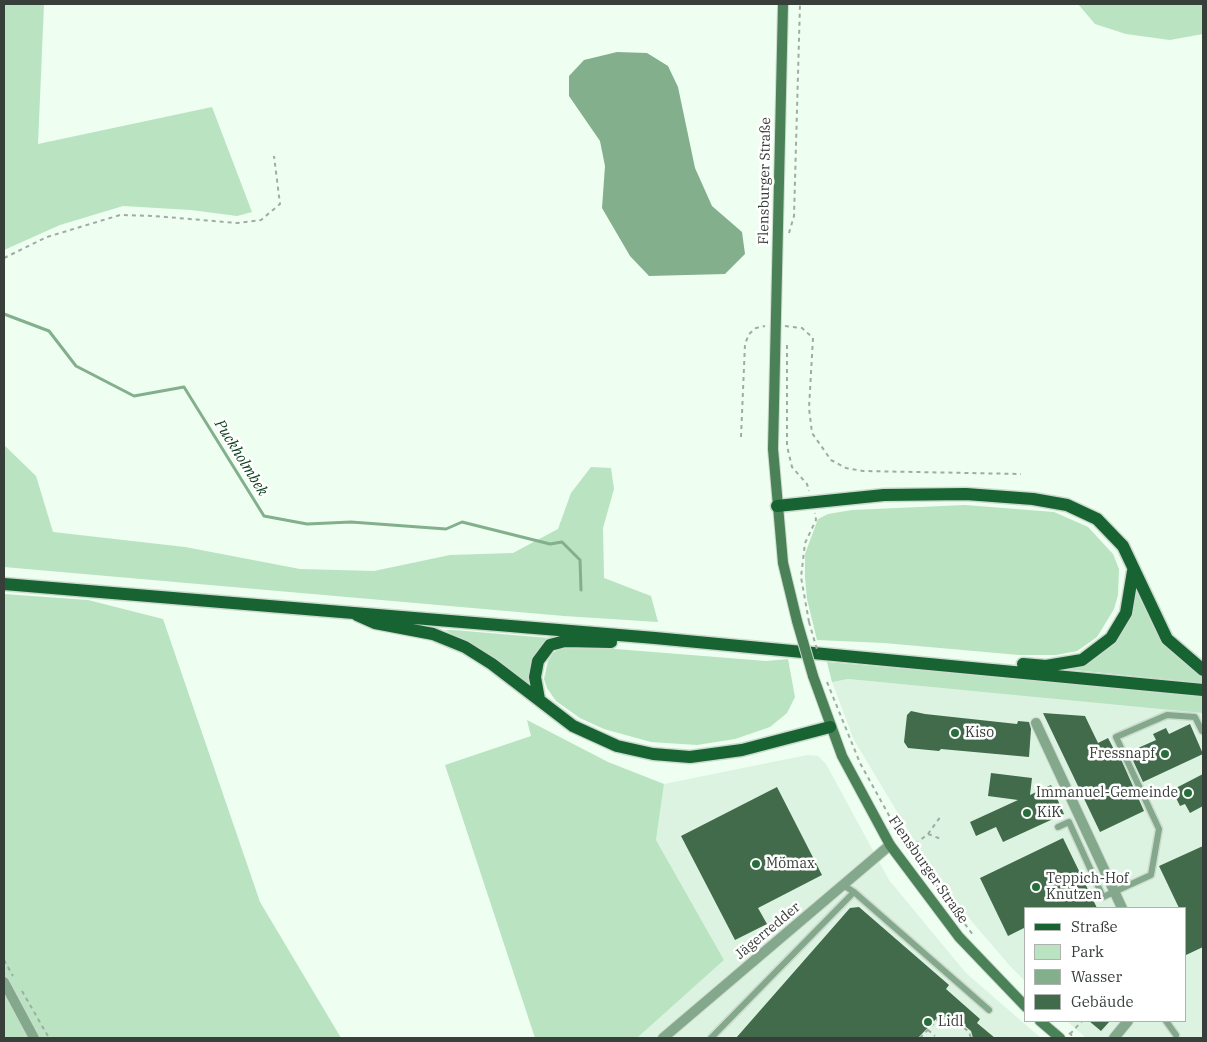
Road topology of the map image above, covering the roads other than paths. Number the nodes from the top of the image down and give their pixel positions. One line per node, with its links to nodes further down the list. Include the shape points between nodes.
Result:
1 (783, 4): 2 (street, Flensburger Straße, via 777,198 782,326 775,358 773,449)
2 (777, 506): 3 (main road, via 884,495 966,494 1067,505 1098,518 1123,546); 12 (street, Flensburger Straße, bridge, via 784,563 797,622)
3 (1134, 570): 7 (main road, via 1126,613 1111,638 1082,660 1046,666 980,662); 8 (main road, via 1168,639)
4 (4, 584): 5 (main road)
5 (349, 611): 6 (main road); 10 (main road, via 375,623 433,634 464,647)
6 (655, 638): 7 (main road); 10 (main road, via 638,642 565,641 550,645 538,661 535,677)
7 (966, 667): 9 (main road)
8 (1203, 670)
9 (1203, 690)
10 (539, 699): 12 (main road, via 550,711 574,726 618,746 654,754 690,757 742,750)
11 (1036, 722): 18 (street)
12 (830, 726): 15 (street, Flensburger Straße, via 842,756)
13 (1202, 731): 18 (lane, via 1195,717 1167,715 1116,737 1159,829 1151,875)
14 (1058, 826): 18 (lane, via 1069,822 1103,897)
15 (890, 845): 16 (street, Jägerredder); 21 (street, Flensburger Straße, via 959,937)
16 (843, 885): 17 (lane); 28 (street, Jägerredder)
17 (854, 892): 22 (lane); 29 (lane)
18 (1115, 892): 19 (street)
19 (1122, 907)
20 (4, 982): 27 (street)
21 (1024, 1005)
22 (989, 1010)
23 (1127, 1022): 32 (street)
24 (1167, 1022): 26 (lane)
25 (1043, 1023): 30 (street); 31 (street)
26 (1176, 1035)
27 (34, 1038)
28 (663, 1038)
29 (711, 1038)
30 (1051, 1038)
31 (1060, 1038)
32 (1114, 1038)

